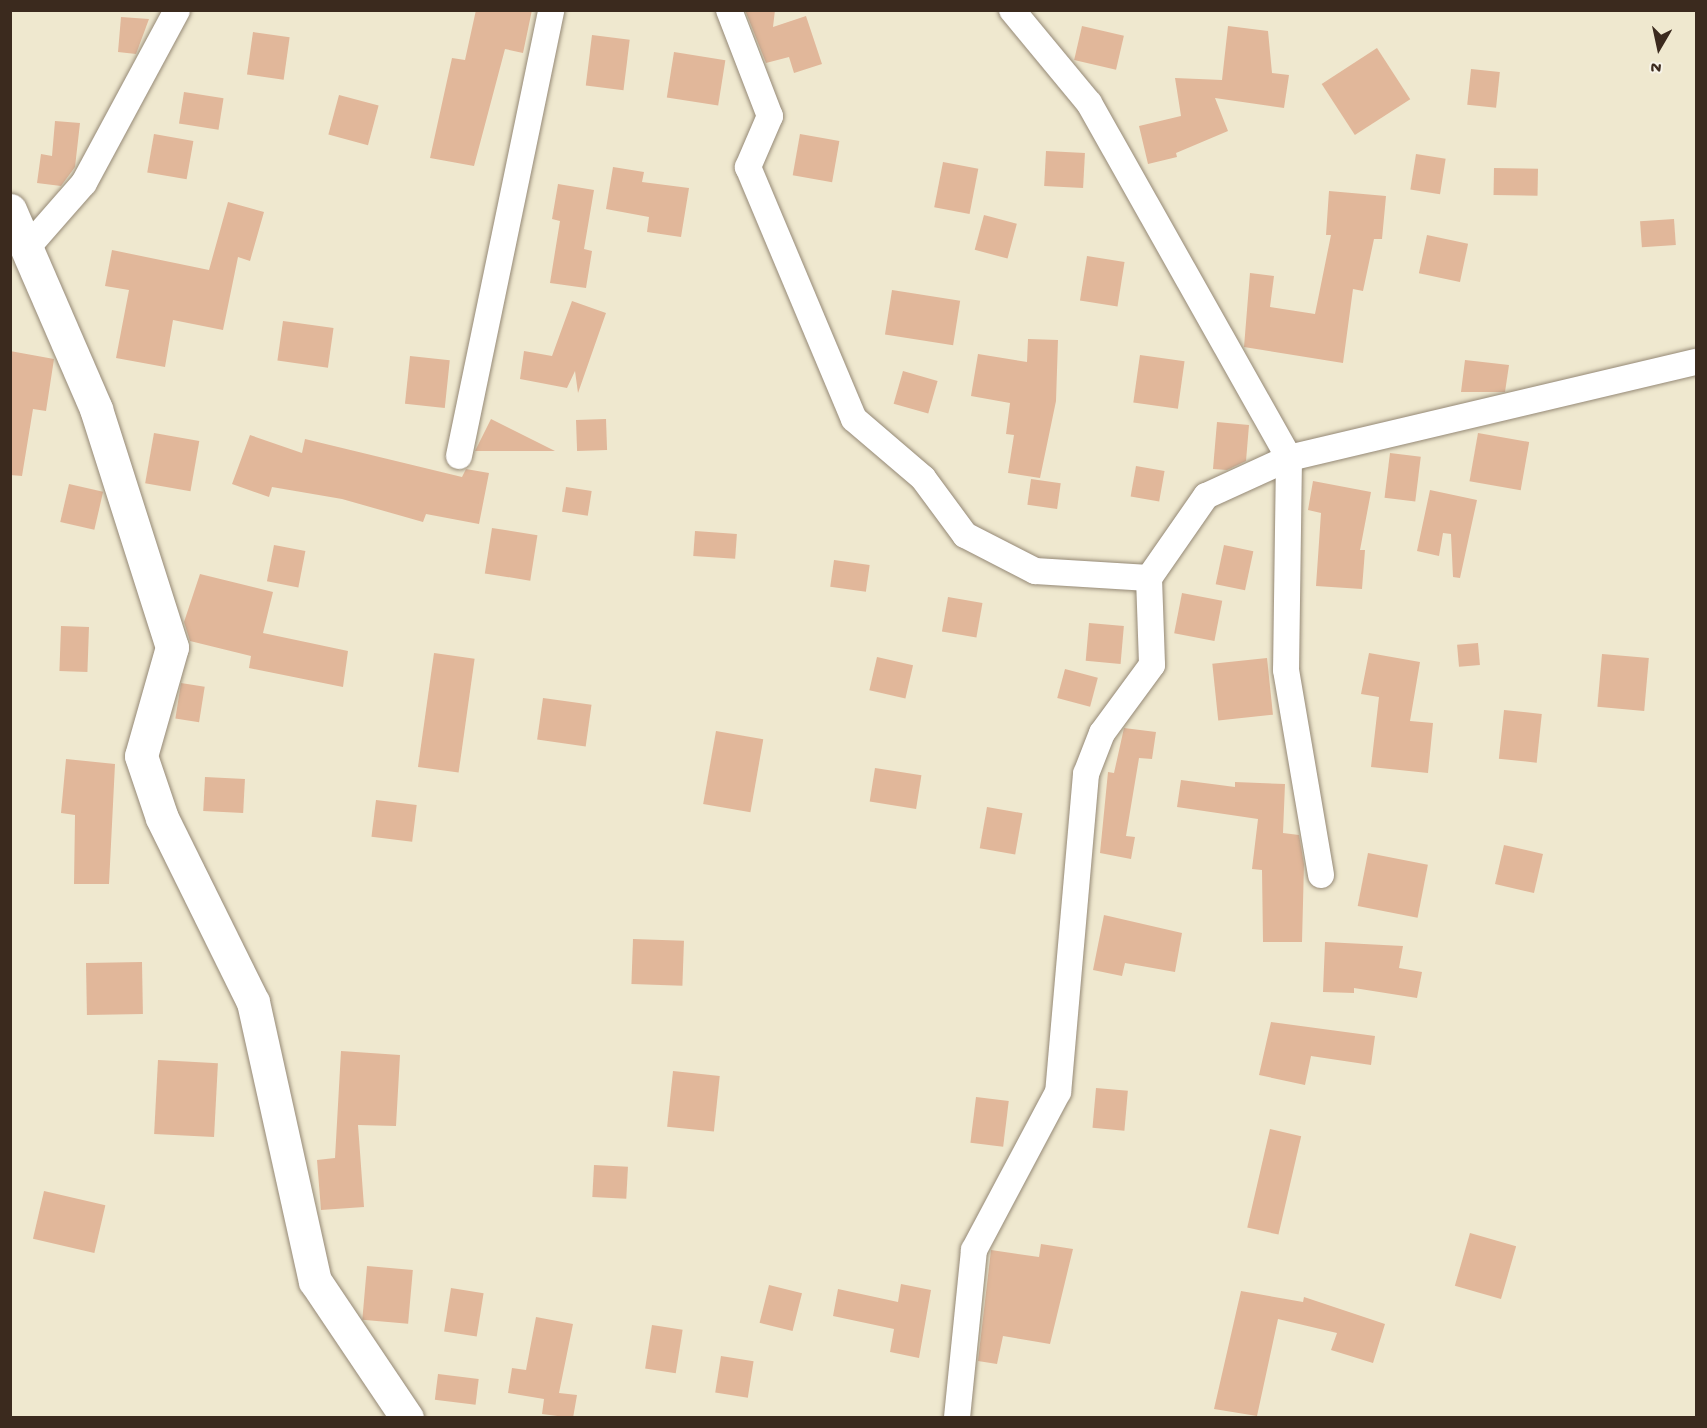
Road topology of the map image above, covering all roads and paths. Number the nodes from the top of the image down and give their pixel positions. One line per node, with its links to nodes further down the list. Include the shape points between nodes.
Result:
1 (177, 10): 6 (street, via 84,183)
2 (551, 10): 8 (street)
3 (729, 10): 10 (street, via 770,116 748,167 854,419 922,478 965,536 1035,571)
4 (1012, 10): 9 (street, via 1089,103)
5 (10, 210): 6 (main road)
6 (27, 248): 12 (main road, via 96,409 172,647 141,756 162,818 253,1002 315,1281)
7 (1696, 362): 9 (street)
8 (459, 456)
9 (1288, 458): 10 (street, via 1206,496); 11 (street, via 1286,670)
10 (1149, 578): 13 (street, via 1152,664 1102,733 1086,774 1058,1092 974,1250)
11 (1321, 874)
12 (407, 1418)
13 (957, 1418)

